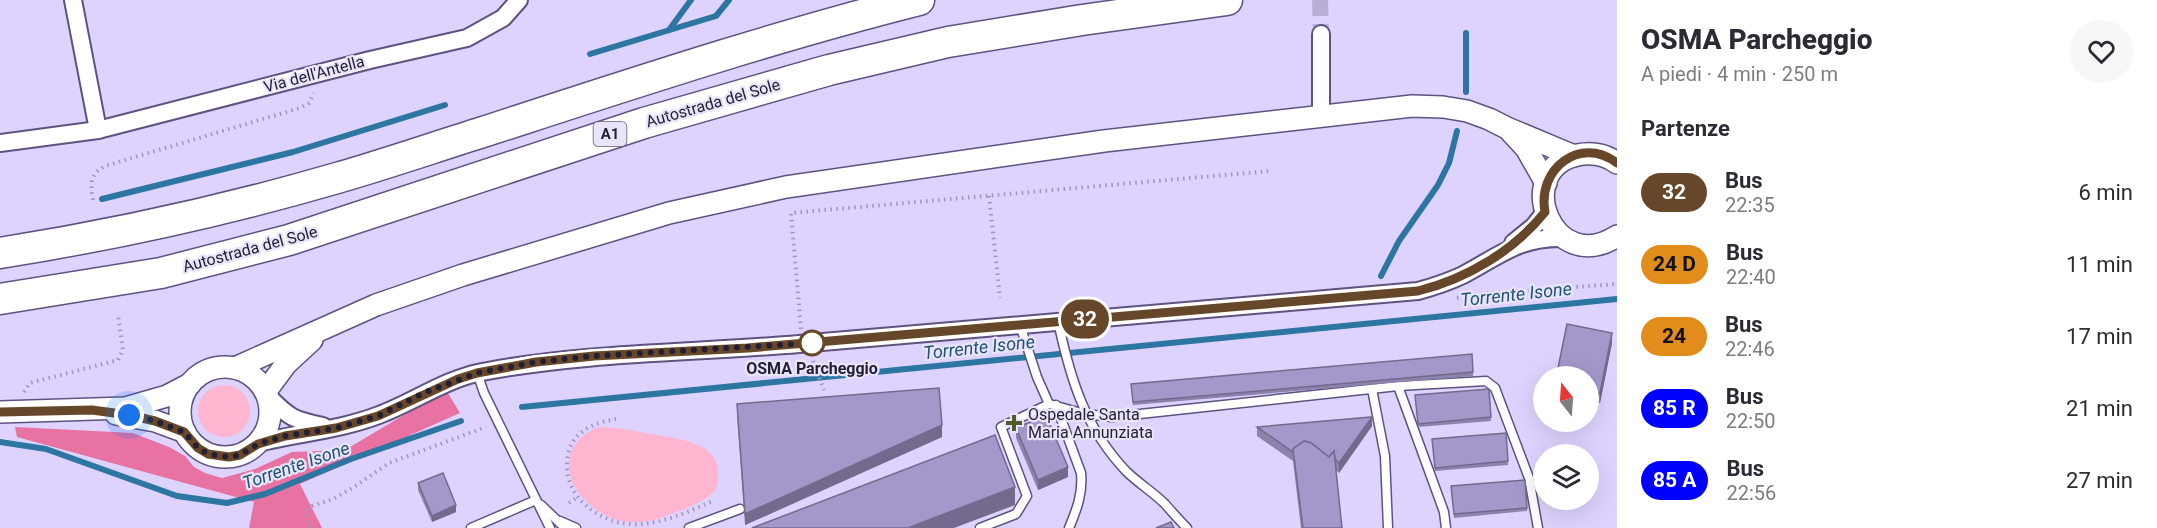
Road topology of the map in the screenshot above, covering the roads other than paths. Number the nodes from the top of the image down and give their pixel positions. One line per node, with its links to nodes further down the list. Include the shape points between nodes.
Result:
1 (73, 0): 8 (street)
2 (519, 0): 8 (street, Via dell'Antella, via 503,18 466,38)
3 (920, 0): 17 (highway, A1, via 711,59 336,179 178,218)
4 (1227, 0): 18 (highway, Autostrada del Sole / A1, via 948,42 829,70 644,123 289,240 161,273)
5 (1321, 34): 6 (street)
6 (1321, 116): 7 (street, via 1412,106 1443,107 1478,115); 20 (street, via 1104,141 786,187 669,213 573,241 387,301)
7 (1507, 128): 10 (street); 12 (street, via 1526,148)
8 (98, 130): 9 (street, Via dell'Antella)
9 (0, 142)
10 (1574, 156): 11 (street, via 1600,154); 12 (street, via 1552,171)
11 (1617, 163)
12 (1546, 183): 13 (street)
13 (1545, 212): 15 (street); 16 (street)
14 (1617, 236): 15 (street, via 1598,245)
15 (1563, 238): 16 (street, via 1526,241)
16 (1505, 250): 19 (street, via 1462,276 1418,291)
17 (0, 253)
18 (0, 299)
19 (1058, 321): 21 (street); 31 (lane)
20 (333, 323): 22 (street); 27 (street, via 286,364)
21 (1020, 325): 23 (street, via 748,348 594,356); 28 (lane, via 1037,377)
22 (235, 368): 24 (street, via 210,369); 27 (street, via 250,374)
23 (477, 373): 32 (street, via 378,416); 35 (lane)
24 (190, 384): 29 (street, via 149,403); 33 (street, via 180,407)
25 (1398, 386): 26 (lane); 47 (lane, via 1444,512); 48 (lane, via 1486,381 1495,388 1529,478)
26 (1372, 389): 31 (lane, via 1112,417); 46 (lane, via 1385,456)
27 (267, 394): 32 (street, via 296,420); 34 (street, via 270,421)
28 (1052, 404): 31 (lane); 43 (lane, via 1001,427 1027,496 1016,514); 44 (lane, via 1082,482 1080,503)
29 (92, 410): 30 (street); 33 (street, via 155,421)
30 (0, 412)
31 (1085, 414): 45 (lane, via 1126,472)
32 (336, 428): 34 (street)
33 (184, 432): 34 (street, via 198,448 218,457 240,455)
34 (258, 444)
35 (536, 500): 37 (lane); 38 (lane); 39 (lane)
36 (740, 509): 42 (lane)
37 (557, 520): 40 (lane); 41 (lane)
38 (471, 528)
39 (550, 528)
40 (565, 528)
41 (576, 528)
42 (689, 528)
43 (980, 528)
44 (1069, 528)
45 (1187, 528)
46 (1388, 528)
47 (1446, 528)
48 (1538, 528)

